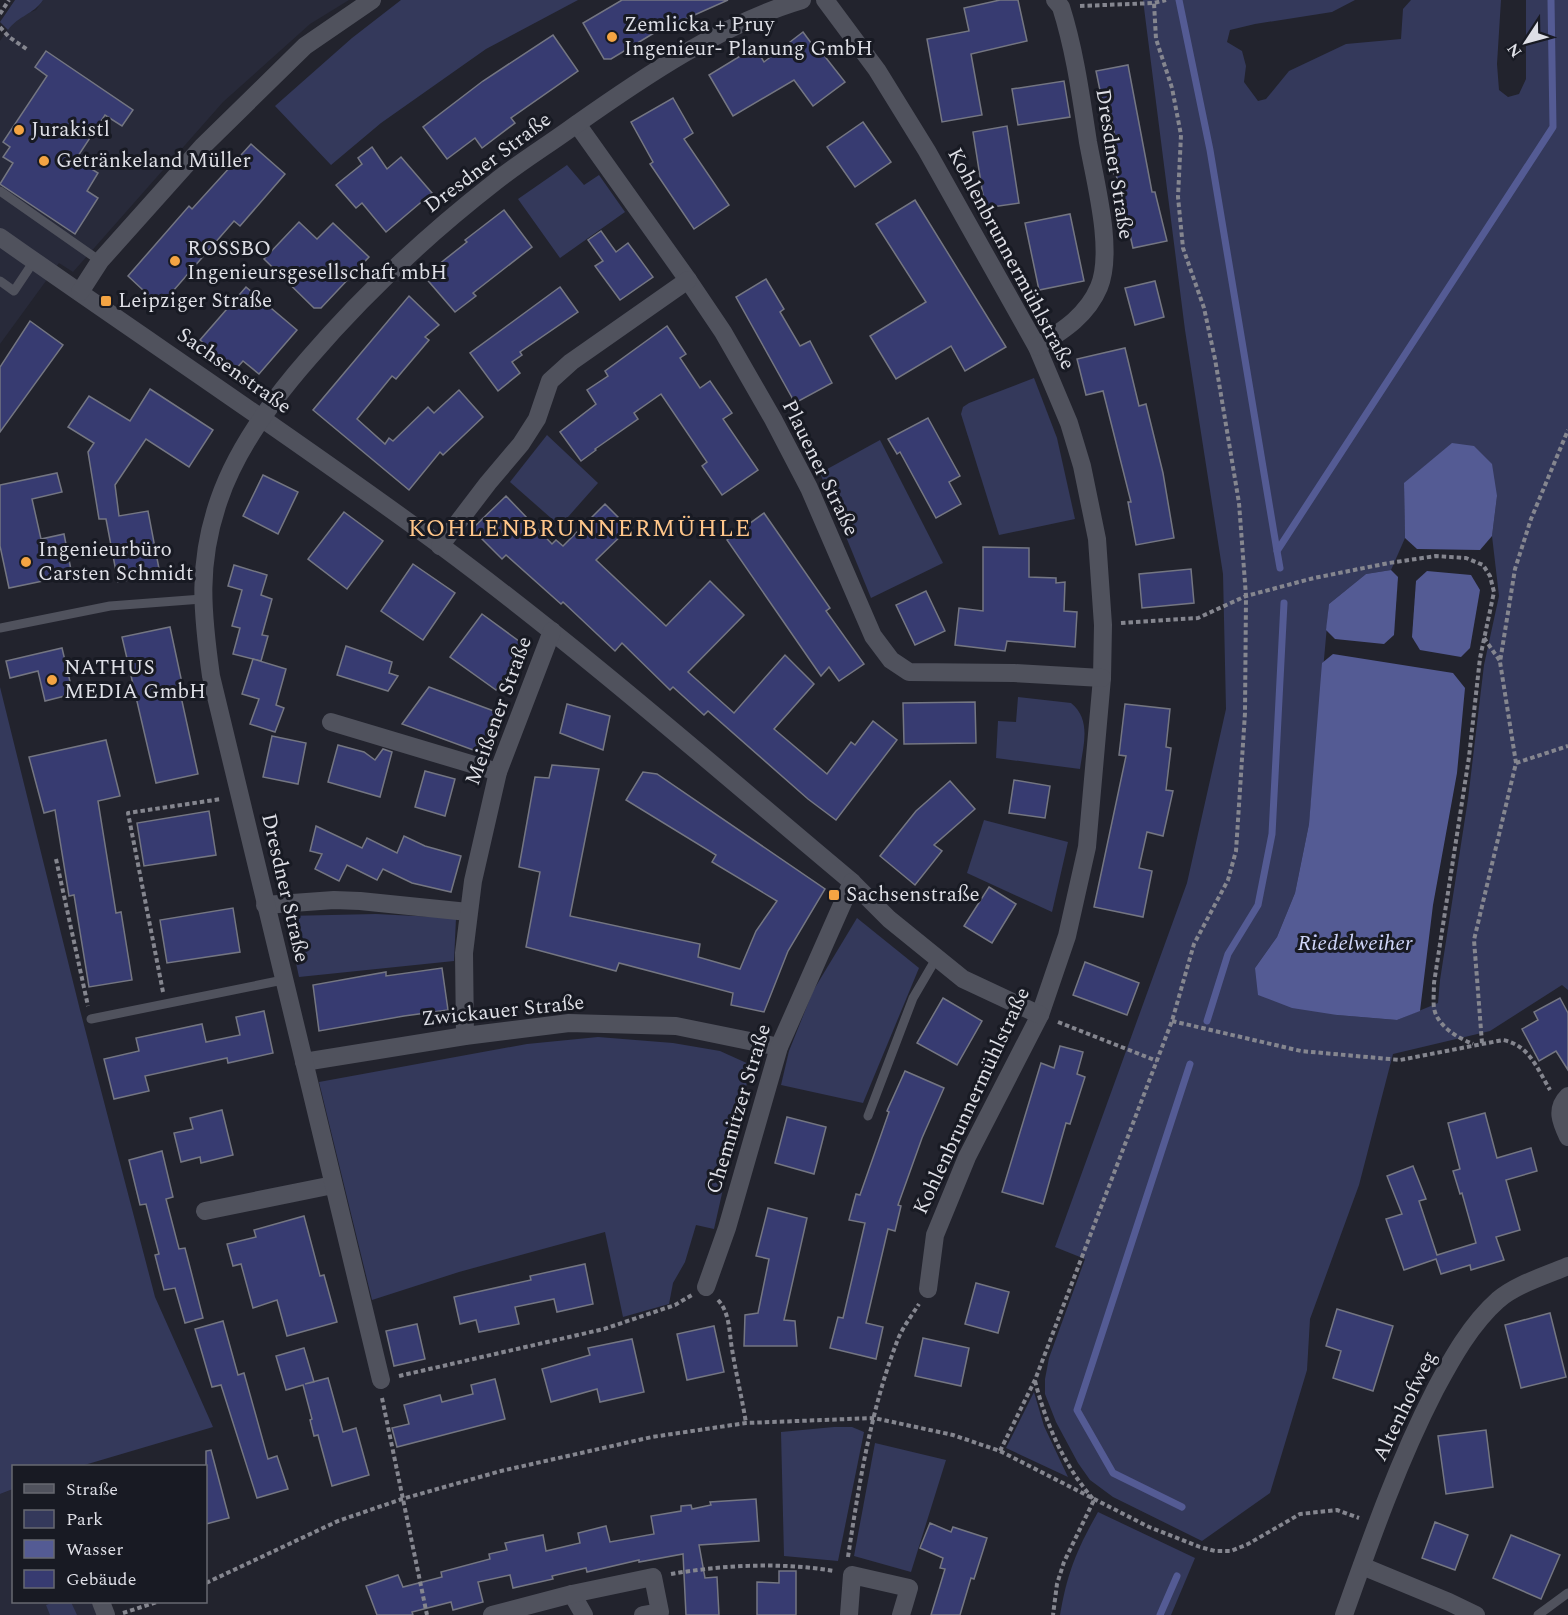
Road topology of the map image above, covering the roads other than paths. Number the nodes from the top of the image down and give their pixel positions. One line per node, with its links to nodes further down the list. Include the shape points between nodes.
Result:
1 (372, 0): 9 (street, via 304,46 202,147)
2 (802, 0): 5 (street, Dresdner Straße, via 754,18 675,59)
3 (825, 0): 13 (street, Kohlenbrunnermühlstraße, via 877,70 921,141)
4 (1058, 3): 13 (street, Dresdner Straße, via 1075,60 1105,260 1100,286 1087,309)
5 (577, 124): 10 (street, Plauener Straße); 14 (street, Dresdner Straße, via 496,181 376,285)
6 (0, 191): 9 (lane)
7 (0, 237): 8 (street, Sachsenstraße)
8 (34, 261): 11 (lane, via 14,291); 12 (street, Sachsenstraße)
9 (100, 261): 12 (street)
10 (688, 279): 15 (street, via 550,381 537,419 521,444); 19 (street, Plauener Straße, via 773,419 809,488 873,636 891,660 909,672)
11 (0, 281)
12 (81, 292): 14 (street, Sachsenstraße)
13 (1037, 347): 19 (street, Kohlenbrunnermühlstraße, via 1069,423 1097,539)
14 (261, 417): 15 (street, Sachsenstraße); 16 (street, Dresdner Straße, via 220,497 208,535)
15 (440, 546): 18 (street, Sachsenstraße)
16 (202, 599): 17 (lane, via 110,606); 23 (street, Dresdner Straße, via 211,676)
17 (0, 628)
18 (552, 631): 21 (street, Meißener Straße); 22 (street, Sachsenstraße)
19 (1102, 678): 27 (street, Kohlenbrunnermühlstraße, via 1088,848 1067,936)
20 (332, 722): 21 (street)
21 (498, 772): 24 (street, Meißener Straße)
22 (852, 882): 25 (street, Sachsenstraße, via 889,919); 30 (street, Chemnitzer Straße)
23 (265, 905): 24 (street, via 334,900); 26 (street, Dresdner Straße)
24 (468, 912): 29 (street, Meißener Straße, via 464,953)
25 (937, 957): 27 (street, Sachsenstraße, via 963,979); 33 (lane, via 913,998)
26 (283, 980): 28 (lane); 31 (street, Dresdner Straße)
27 (1040, 1015): 39 (street, Kohlenbrunnermühlstraße, via 968,1157 935,1235)
28 (91, 1019)
29 (465, 1036): 30 (street, Zwickauer Straße, via 569,1023 676,1026); 31 (street, Zwickauer Straße)
30 (779, 1047): 38 (street, Chemnitzer Straße)
31 (304, 1062): 35 (street, Dresdner Straße)
32 (1564, 1101): 34 (street, via 1560,1115)
33 (868, 1116)
34 (1568, 1137)
35 (333, 1185): 36 (street); 40 (street, Dresdner Straße)
36 (205, 1211)
37 (1568, 1266): 41 (street, Altenhofweg, via 1498,1300 1463,1342 1416,1426)
38 (706, 1287)
39 (928, 1289)
40 (381, 1380)
41 (1362, 1566): 49 (street, Altenhofweg); 50 (street)
42 (1568, 1593): 51 (lane)
43 (572, 1594): 44 (street); 45 (street); 46 (street, via 652,1577 660,1612)
44 (492, 1615)
45 (584, 1615)
46 (643, 1615)
47 (849, 1615): 48 (street, via 849,1574 909,1588)
48 (901, 1615)
49 (1344, 1615)
50 (1476, 1615)
51 (1538, 1615)

